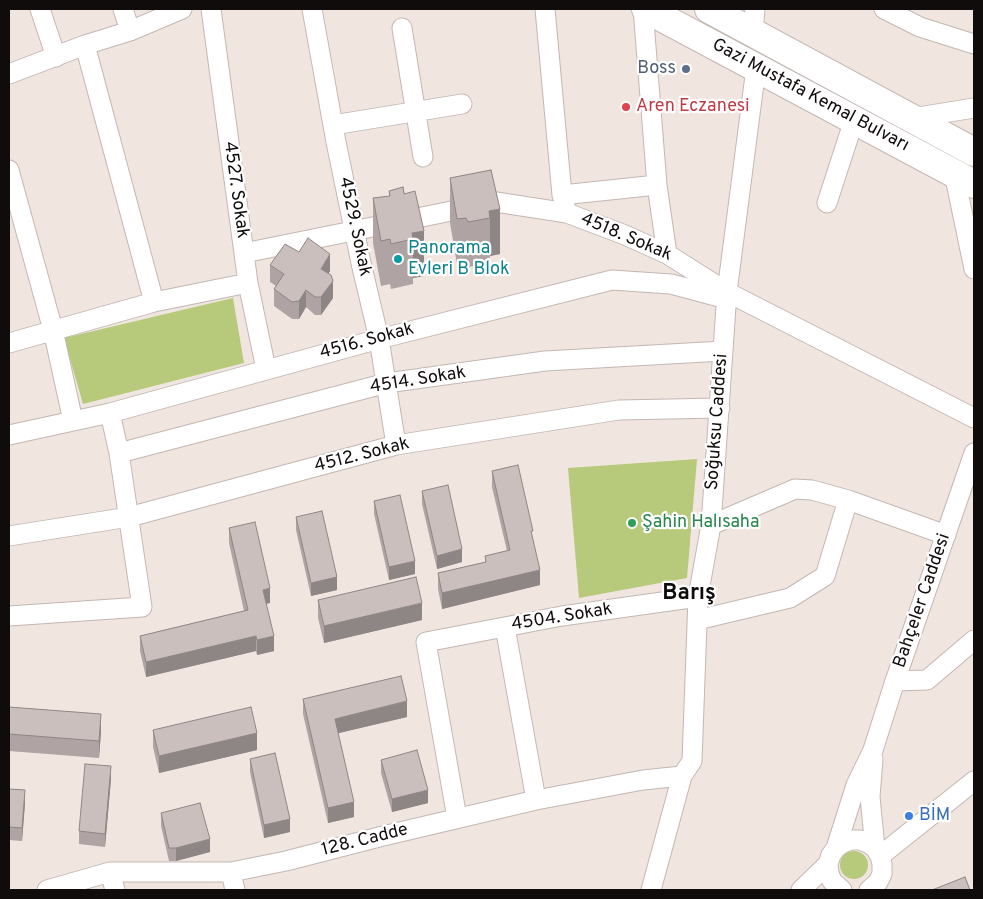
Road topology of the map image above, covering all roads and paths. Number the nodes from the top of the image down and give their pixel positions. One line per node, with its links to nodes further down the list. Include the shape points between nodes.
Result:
1 (40, 9): 16 (street)
2 (123, 9): 13 (street)
3 (182, 9): 10 (street)
4 (211, 9): 34 (street, 4527. Sokak)
5 (312, 9): 24 (street, 4529. Sokak)
6 (545, 9): 30 (street)
7 (644, 9): 17 (highway, Gazi Mustafa Kemal Bulvarı); 29 (street)
8 (709, 9): 11 (highway, Gazi Mustafa Kemal Bulvarı)
9 (884, 9): 14 (street, via 920,27)
10 (158, 14): 13 (street)
11 (754, 21): 22 (highway, Gazi Mustafa Kemal Bulvarı)
12 (402, 28): 21 (street)
13 (130, 31): 15 (street)
14 (974, 44)
15 (85, 45): 16 (street); 39 (street)
16 (56, 57): 18 (street)
17 (756, 68): 23 (highway, Gazi Mustafa Kemal Bulvarı); 38 (street, Soğuksu Caddesi)
18 (9, 74)
19 (462, 104): 21 (street)
20 (974, 108): 22 (street)
21 (416, 112): 24 (street); 26 (street)
22 (912, 118): 25 (highway, Gazi Mustafa Kemal Bulvarı)
23 (854, 120): 28 (highway, Gazi Mustafa Kemal Bulvarı); 31 (street)
24 (333, 125): 33 (street, 4529. Sokak)
25 (974, 152)
26 (423, 157)
27 (9, 170): 40 (street)
28 (964, 178): 36 (street)
29 (657, 185): 30 (street); 35 (street)
30 (562, 195): 32 (street)
31 (827, 203)
32 (567, 213): 33 (street, 4518. Sokak, via 496,202); 35 (street, 4518. Sokak)
33 (354, 231): 34 (street, 4518. Sokak); 41 (street, 4529. Sokak)
34 (244, 253): 37 (street, 4527. Sokak)
35 (667, 254): 38 (street, 4518. Sokak)
36 (974, 269)
37 (248, 282): 39 (street); 44 (street, 4527. Sokak)
38 (727, 296): 41 (street, 4516. Sokak, via 671,284 612,280); 43 (street, Soğuksu Caddesi); 48 (street, 4518. Sokak)
39 (154, 302): 40 (street)
40 (53, 330): 42 (street); 49 (street)
41 (379, 338): 44 (street, 4516. Sokak); 45 (street, 4529. Sokak)
42 (9, 343)
43 (723, 351): 45 (street, 4514. Sokak, via 545,361); 46 (street, Soğuksu Caddesi)
44 (266, 369): 47 (street, 4516. Sokak)
45 (387, 383): 51 (street, 4529. Sokak); 52 (street, 4514. Sokak)
46 (720, 408): 51 (street, 4512. Sokak, via 619,410); 56 (street, Soğuksu Caddesi)
47 (110, 413): 49 (street, 4516. Sokak); 52 (street)
48 (974, 418)
49 (72, 421): 50 (street, 4516. Sokak)
50 (9, 435)
51 (396, 445): 55 (street, 4512. Sokak)
52 (119, 453): 55 (street)
53 (974, 453): 57 (street, Bahçeler Caddesi)
54 (848, 500): 56 (street, via 795,489); 57 (street); 61 (street, via 825,576 790,598)
55 (129, 518): 58 (street, 4512. Sokak); 60 (street, via 142,607)
56 (711, 525): 59 (street, Soğuksu Caddesi)
57 (946, 535): 64 (street, Bahçeler Caddesi)
58 (9, 536)
59 (698, 597): 61 (street, Soğuksu Caddesi); 62 (street, 4504. Sokak)
60 (9, 616)
61 (697, 620): 66 (street, Soğuksu Caddesi, via 692,761)
62 (505, 627): 68 (street); 69 (street, 4504. Sokak, via 426,642)
63 (974, 640): 64 (street, via 927,680)
64 (895, 681): 65 (street, Bahçeler Caddesi)
65 (874, 750): 70 (street, via 870,798); 71 (street, via 856,785)
66 (682, 776): 68 (street, 128. Cadde); 78 (street, Soğuksu Caddesi)
67 (974, 781): 70 (street)
68 (536, 800): 69 (street, 128. Cadde)
69 (457, 818): 73 (street, 128. Cadde)
70 (878, 852): 71 (street, via 868,843 852,840 843,843); 74 (street, via 882,874)
71 (832, 856): 79 (street); 80 (street, via 829,872 832,881)
72 (110, 872): 73 (street, 128. Cadde); 75 (street, 128. Cadde); 76 (street)
73 (231, 872): 77 (street)
74 (876, 888)
75 (46, 890)
76 (115, 890)
77 (235, 890)
78 (651, 890)
79 (800, 890)
80 (842, 890)

